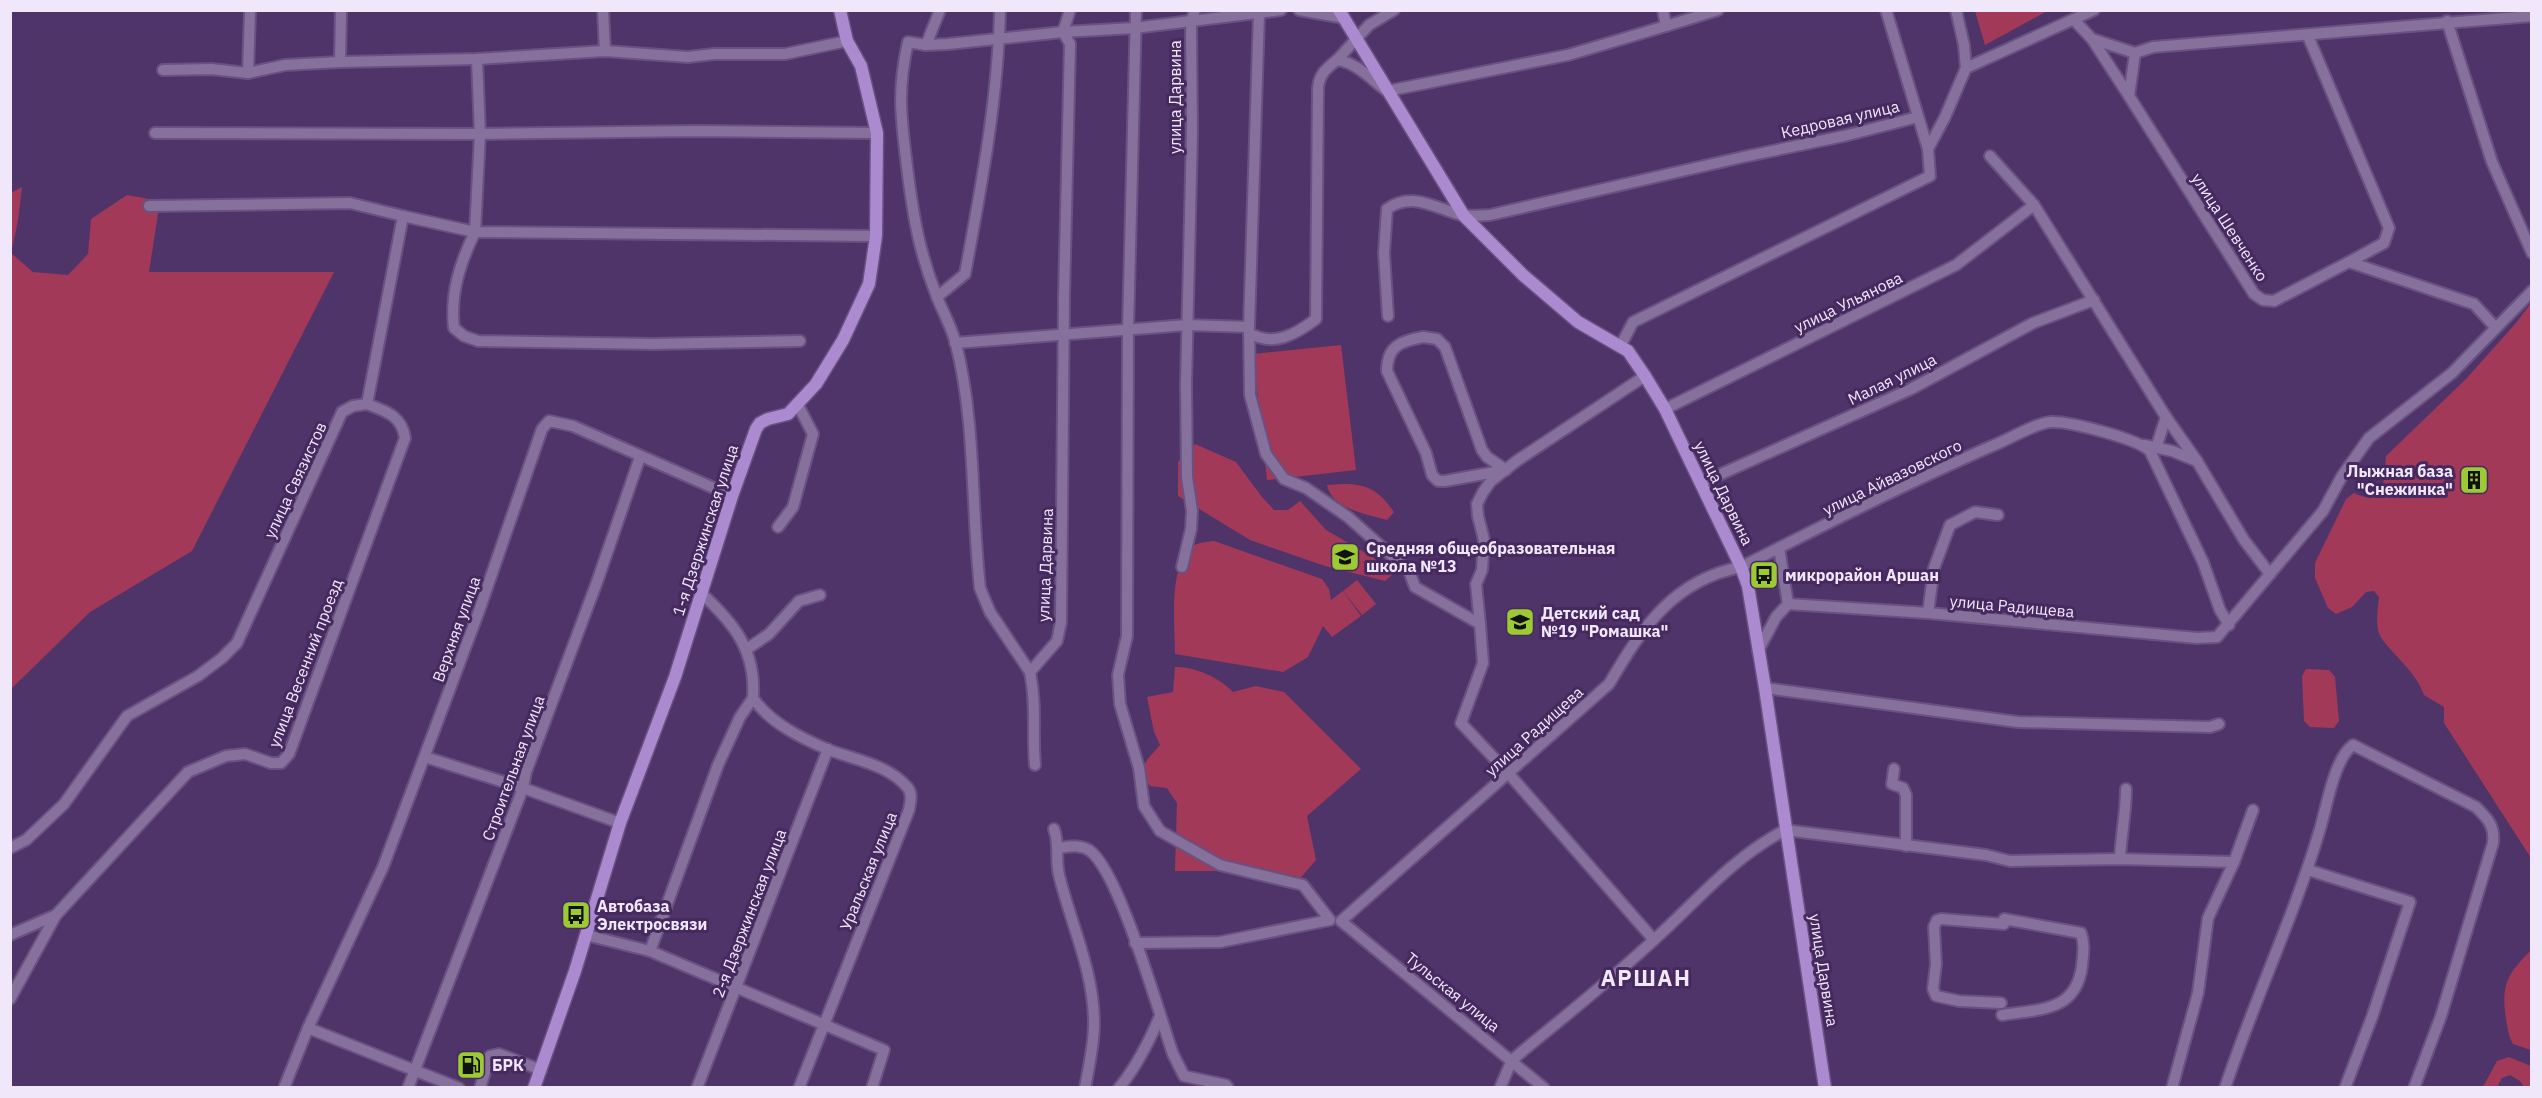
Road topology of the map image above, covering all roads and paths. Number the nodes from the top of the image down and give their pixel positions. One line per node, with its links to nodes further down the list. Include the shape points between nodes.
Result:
1 (250, 10): 40 (street)
2 (341, 10): 37 (street)
3 (603, 10): 33 (street)
4 (840, 10): 31 (street, 1-я Дзержинская улица)
5 (940, 10): 32 (street)
6 (1000, 10): 28 (street)
7 (1070, 10): 26 (street)
8 (1136, 10): 25 (street)
9 (1195, 10): 23 (street, улица Дарвина)
10 (1281, 10): 18 (street, улица Дарвина)
11 (1299, 10): 19 (street)
12 (1394, 10): 29 (street, via 1376,19)
13 (1663, 10): 24 (street)
14 (1718, 10): 24 (street)
15 (1886, 10): 43 (street)
16 (1956, 10): 38 (street)
17 (2094, 10): 21 (street)
18 (1259, 14): 23 (street, улица Дарвина); 64 (street)
19 (1341, 14): 29 (street)
20 (2532, 16): 22 (street)
21 (2074, 21): 30 (street); 38 (street)
22 (2447, 21): 27 (street); 55 (street, via 2492,162)
23 (1191, 22): 25 (street, улица Дарвина); 61 (street, улица Дарвина)
24 (1666, 26): 41 (street, via 1568,55)
25 (1134, 28): 26 (street, улица Дарвина); 63 (street)
26 (1063, 32): 28 (street, улица Дарвина); 65 (street, улица Дарвина, via 1070,44)
27 (2308, 36): 34 (street, via 2153,47); 56 (street, улица Шевченко, via 2389,228 2384,243)
28 (1000, 37): 32 (street, улица Дарвина); 58 (street, via 984,166 965,274)
29 (1356, 38): 36 (street); 41 (street, улица Дарвина)
30 (2092, 39): 34 (street); 42 (street, улица Шевченко)
31 (847, 41): 33 (street, via 784,54 688,57); 46 (street, 1-я Дзержинская улица, via 861,66)
32 (926, 45): 58 (street, улица Дарвина, via 908,42 902,67 900,120 915,225)
33 (605, 51): 35 (street)
34 (2135, 53): 42 (street)
35 (477, 59): 37 (street); 45 (street)
36 (1337, 60): 41 (street, улица Дарвина, via 1356,67); 64 (street, via 1324,70 1318,87 1316,320 1286,338 1258,338)
37 (340, 62): 40 (street, via 285,65)
38 (1966, 68): 47 (street)
39 (164, 70): 40 (street)
40 (248, 73)
41 (1387, 91): 52 (street, улица Дарвина)
42 (2129, 96): 56 (street, улица Шевченко, via 2254,294 2274,302)
43 (1918, 117): 47 (street, Кедровая улица); 52 (street, Кедровая улица, via 1490,215)
44 (155, 132): 45 (street)
45 (480, 134): 46 (street); 53 (street)
46 (877, 134): 54 (street, 1-я Дзержинская улица)
47 (1928, 149): 68 (street, Кедровая улица, via 1930,176 1633,322)
48 (1990, 156): 50 (street)
49 (149, 206): 51 (street, via 350,204)
50 (2034, 206): 59 (street); 72 (street, улица Ульянова, via 1956,265)
51 (403, 216): 53 (street); 70 (street)
52 (1464, 216): 60 (street, via 1420,201 1400,201 1387,209 1383,253); 68 (street, улица Дарвина, via 1523,275 1578,322)
53 (475, 232): 54 (street); 66 (street, via 462,260 452,310 454,328 478,341)
54 (876, 236): 71 (street, 1-я Дзержинская улица, via 869,284 843,340)
55 (2532, 253)
56 (2349, 262): 62 (street, via 2474,304)
57 (2532, 291): 62 (street)
58 (937, 297): 67 (street)
59 (2094, 300): 73 (street); 79 (street, Малая улица, via 2033,323 1911,389)
60 (1388, 316)
61 (1187, 325): 63 (street); 64 (street); 84 (street, улица Дарвина, via 1187,477 1192,511)
62 (2495, 327): 86 (street, via 2452,374 2369,438 2323,511)
63 (1128, 330): 65 (street); 117 (street, via 1127,636 1118,675 1120,704 1139,768 1144,806 1160,831 1220,865 1303,885)
64 (1249, 330): 91 (street, via 1250,395 1266,454 1284,479 1306,488 1362,528 1408,571 1415,587)
65 (1065, 333): 67 (street); 95 (street, улица Дарвина, via 1061,622 1057,641)
66 (800, 341)
67 (955, 342): 95 (street, via 967,417 980,588 1000,628)
68 (1620, 347): 69 (street, улица Дарвина, via 1628,351)
69 (1645, 376): 72 (street, улица Дарвина); 78 (street)
70 (367, 404): 111 (street, улица Связистов, via 342,412 237,643 198,676 127,716 64,804 26,840); 116 (street, улица Весенний проезд, via 397,418 404,426 405,438 288,754 281,763 245,754 226,756 188,772)
71 (798, 405): 80 (street, 1-я Дзержинская улица, via 788,414 760,423); 82 (street, via 813,434 793,507)
72 (1665, 409): 79 (street, улица Дарвина)
73 (2166, 417): 75 (street); 77 (street)
74 (2144, 445): 75 (street); 83 (street, улица Айвазовского, via 2058,423 2043,424); 92 (street, via 2155,459)
75 (2156, 448): 77 (street)
76 (640, 457): 80 (street, Верхняя улица); 100 (street, Верхняя улица, via 573,426 549,421 542,429); 104 (street, Строительная улица, via 526,772)
77 (2197, 461): 86 (street, via 2238,531)
78 (1506, 470): 78 (street, via 1482,450 1445,347 1432,337 1423,337 1392,349 1388,371 1426,453 1432,475 1445,481); 91 (street, via 1491,481 1477,504 1484,540 1481,576 1476,584)
79 (1701, 483): 85 (street, улица Дарвина)
80 (732, 496): 87 (street, 1-я Дзержинская улица)
81 (1998, 515): 90 (street, via 1975,512 1950,525 1934,568)
82 (778, 527)
83 (1779, 548): 85 (street, улица Айвазовского); 89 (street)
84 (1182, 567)
85 (1741, 567): 94 (street, улица Дарвина, via 1748,586); 103 (street, улица Радищева, via 1722,571 1678,592 1632,645 1609,684)
86 (2270, 574): 92 (street)
87 (701, 593): 93 (street, via 722,612); 107 (street, 1-я Дзержинская улица, via 658,726)
88 (820, 595): 93 (street, via 799,601 769,634)
89 (1788, 604): 90 (street, улица Радищева); 94 (street, via 1776,617)
90 (1928, 613): 92 (street, улица Радищева, via 2197,638 2217,637)
91 (1480, 624): 103 (street, via 1483,663 1461,723)
92 (2229, 625)
93 (747, 649): 97 (street)
94 (1758, 652): 96 (street, улица Дарвина)
95 (1030, 672): 101 (street, via 1035,702)
96 (1765, 688): 98 (street, via 2018,723 2210,727); 109 (street, улица Дарвина)
97 (753, 698): 99 (street, Уральская улица, via 770,718); 122 (street, via 718,765)
98 (2219, 724)
99 (828, 749): 123 (street, 2-я Дзержинская улица); 128 (street, Уральская улица, via 884,769 909,789 911,798)
100 (425, 757): 104 (street); 129 (street, Верхняя улица, via 383,867)
101 (1035, 765)
102 (1893, 769): 110 (street, via 1892,784 1903,788 1906,795)
103 (1509, 774): 117 (street, улица Радищева); 120 (street)
104 (524, 788): 107 (street); 131 (street, Строительная улица)
105 (2126, 789): 113 (street)
106 (2253, 810): 114 (street)
107 (620, 823): 119 (street, 1-я Дзержинская улица)
108 (1054, 830): 112 (street)
109 (1785, 830): 110 (street); 120 (street, via 1716,879); 146 (street, улица Дарвина)
110 (1906, 846): 113 (street, via 2010,861)
111 (10, 848)
112 (1058, 848): 121 (street, via 1088,848 1100,860 1116,888); 141 (street, via 1057,869 1092,1001 1093,1036)
113 (2120, 859): 114 (street)
114 (2234, 862): 147 (street, via 2208,918 2198,993)
115 (2308, 870): 148 (street); 149 (street, via 2410,902); 150 (street, via 2336,771 2353,745 2476,807 2490,821 2493,843 2441,1016)
116 (56, 915): 118 (street, улица Весенний проезд); 124 (street)
117 (1335, 920): 121 (street, via 1220,942); 130 (street, Тульская улица)
118 (10, 935)
119 (586, 935): 122 (street); 132 (street, 1-я Дзержинская улица)
120 (1654, 940): 130 (street)
121 (1135, 943): 127 (street)
122 (650, 951): 123 (street)
123 (737, 986): 128 (street); 138 (street, 2-я Дзержинская улица)
124 (10, 999)
125 (2001, 1002): 126 (street, via 1936,996 1933,989 1937,920 2004,921 2081,933 2085,942 2080,979 2073,993 2065,1001 2037,1010)
126 (2002, 1015)
127 (1160, 1016): 142 (street, via 1132,1072); 143 (street, via 1184,1076)
128 (824, 1024): 139 (street, Уральская улица); 140 (street, via 884,1050)
129 (308, 1028): 131 (street); 133 (street, Верхняя улица)
130 (1512, 1060): 144 (street); 145 (street, Тульская улица)
131 (415, 1069): 134 (street, Строительная улица); 135 (street)
132 (541, 1070): 136 (street, via 499,1054 490,1056); 137 (street, 1-я Дзержинская улица)
133 (284, 1088)
134 (408, 1088)
135 (459, 1088)
136 (480, 1088)
137 (534, 1088)
138 (697, 1088)
139 (799, 1088)
140 (872, 1088)
141 (1085, 1088)
142 (1119, 1088)
143 (1228, 1088)
144 (1500, 1088)
145 (1544, 1088)
146 (1825, 1088)
147 (2172, 1088)
148 (2225, 1088)
149 (2345, 1088)
150 (2414, 1088)

